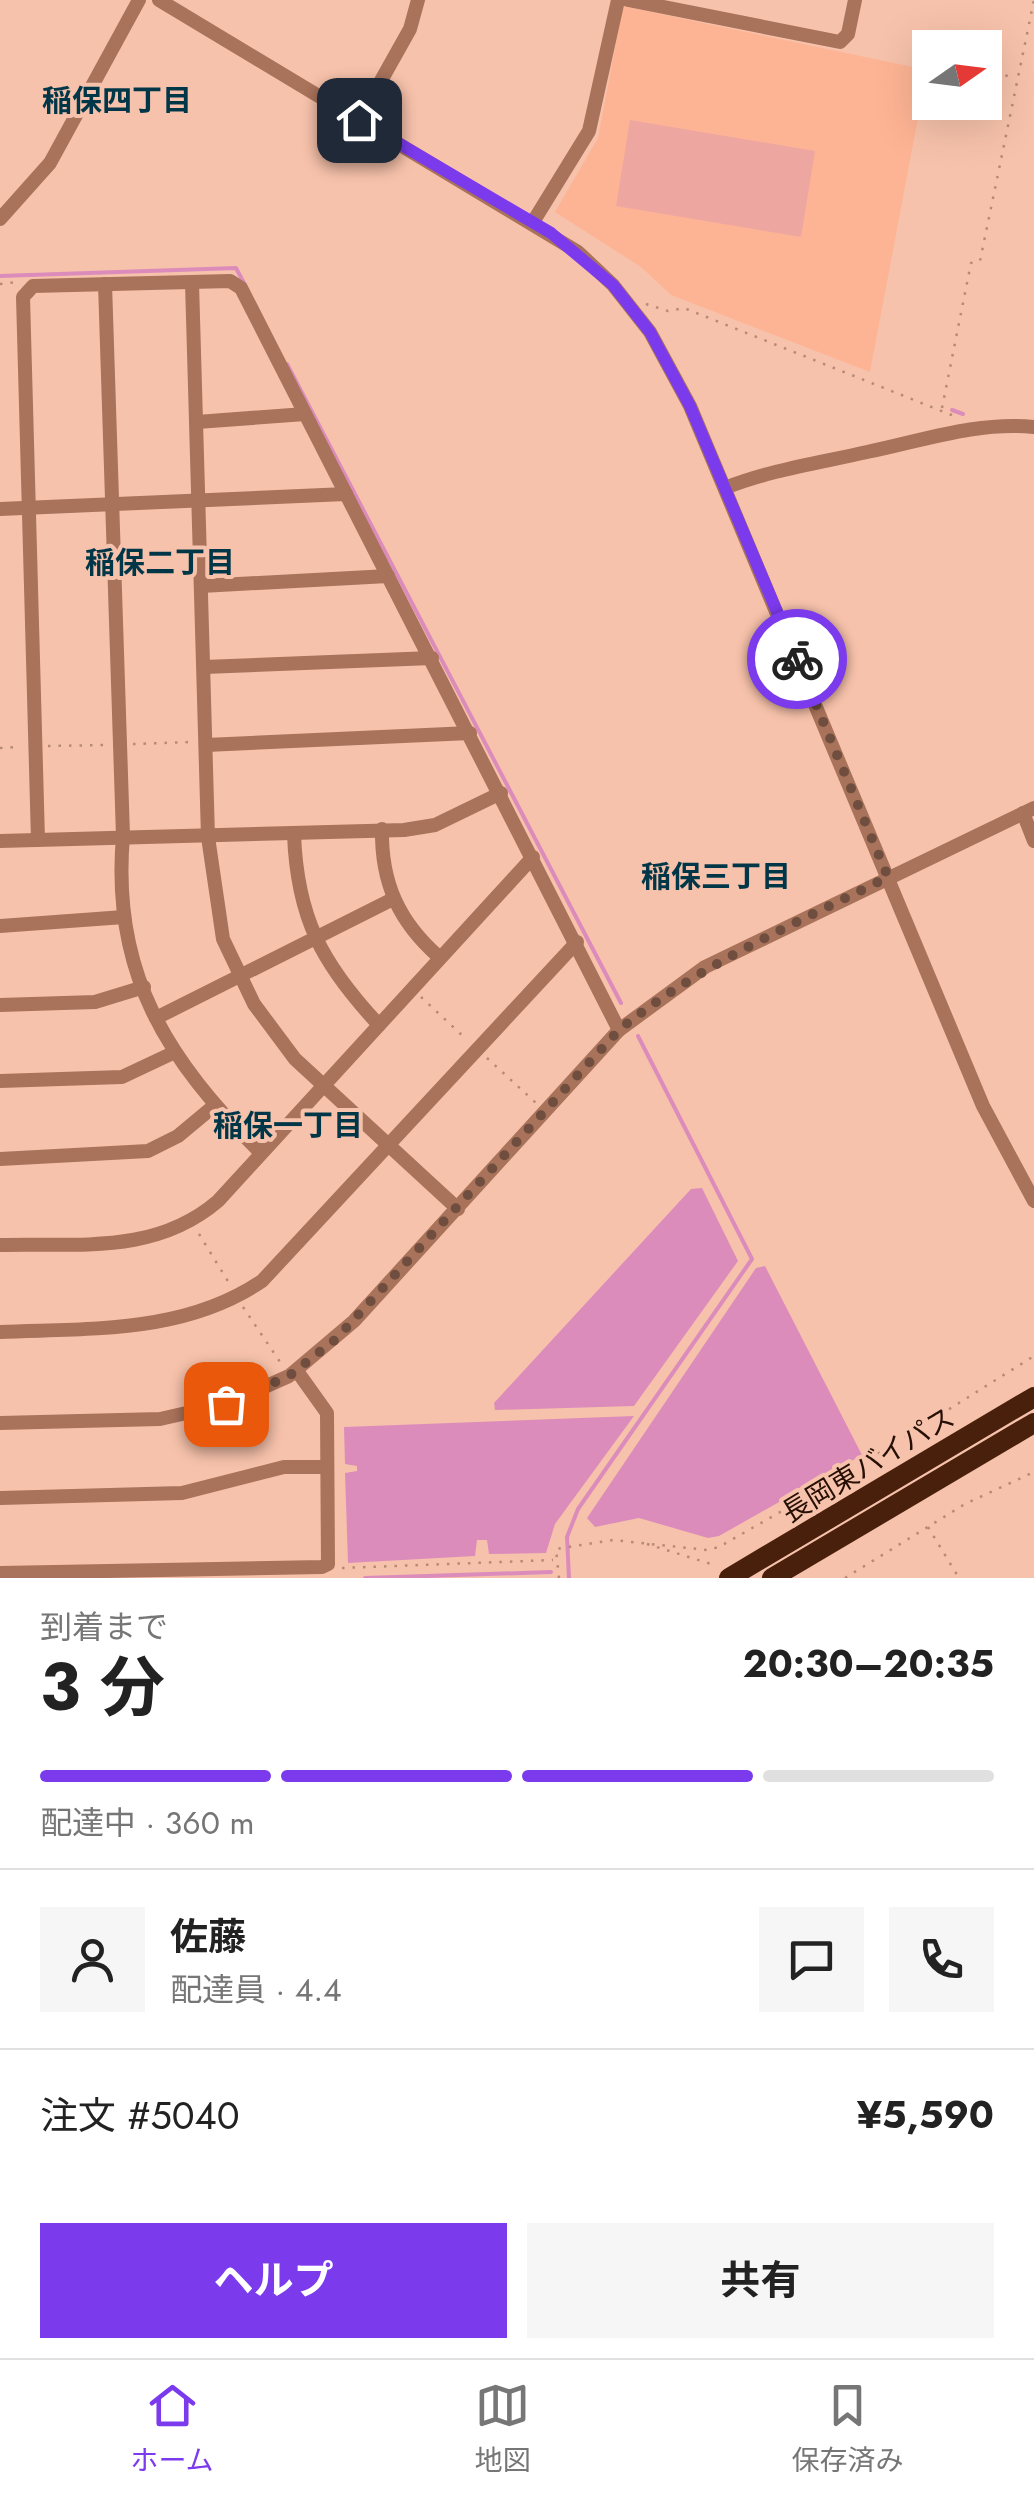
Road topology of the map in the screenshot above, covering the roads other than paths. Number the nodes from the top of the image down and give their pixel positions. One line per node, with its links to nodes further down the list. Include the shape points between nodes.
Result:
1 (139, 0): 8 (street, via 50,163)
2 (159, 0): 7 (street)
3 (418, 0): 7 (street, via 410,29)
4 (618, 0): 9 (street, via 590,131)
5 (628, 0): 6 (street, via 840,42)
6 (855, 0)
7 (359, 120): 9 (street)
8 (0, 220)
9 (534, 222): 15 (street, via 596,269 633,310 678,382)
10 (192, 283): 11 (street); 12 (street, via 230,281 241,288); 13 (street)
11 (105, 284): 18 (street); 19 (street, via 27,289 23,297)
12 (305, 414): 13 (street); 16 (street)
13 (197, 422): 17 (street)
14 (1034, 427): 15 (street, via 970,430 759,474)
15 (724, 488): 37 (street)
16 (346, 494): 17 (street); 21 (street)
17 (199, 503): 18 (street); 22 (street)
18 (112, 506): 19 (street); 31 (street)
19 (30, 508): 20 (street); 33 (street)
20 (0, 509)
21 (388, 576): 22 (street); 23 (street)
22 (201, 586): 24 (street)
23 (432, 658): 24 (street); 25 (street)
24 (204, 667): 26 (street)
25 (470, 733): 26 (street); 27 (street)
26 (206, 745): 32 (street)
27 (501, 793): 29 (street, via 435,825); 36 (street)
28 (1028, 811): 35 (street); 37 (street)
29 (382, 830): 30 (street); 38 (street)
30 (294, 834): 32 (street); 41 (street, via 297,886)
31 (123, 836): 32 (street); 33 (street); 39 (street)
32 (208, 836): 44 (street, via 214,906)
33 (38, 840): 34 (street)
34 (0, 841)
35 (1034, 842)
36 (533, 856): 42 (street); 43 (street)
37 (888, 877): 49 (street, via 705,967); 57 (street, via 983,1106)
38 (393, 899): 41 (street); 43 (street)
39 (124, 918): 40 (street); 45 (street, via 127,952)
40 (0, 926)
41 (315, 939): 44 (street); 48 (street, via 342,984)
42 (577, 942): 49 (street); 54 (street)
43 (439, 957): 48 (street)
44 (237, 976): 47 (street); 52 (street, via 272,1031)
45 (144, 988): 46 (street, via 96,1002); 47 (street)
46 (0, 1004)
47 (156, 1018): 50 (street)
48 (380, 1025): 52 (street)
49 (619, 1030): 58 (street)
50 (175, 1052): 51 (street, via 122,1076); 53 (street)
51 (0, 1080)
52 (325, 1085): 54 (street); 55 (street)
53 (214, 1106): 55 (street); 56 (street, via 148,1151)
54 (389, 1143): 58 (street); 60 (street, via 281,1264 238,1298 151,1325)
55 (262, 1154): 59 (street, via 193,1223 162,1236)
56 (0, 1159)
57 (1034, 1201)
58 (458, 1210): 61 (street, via 336,1339)
59 (0, 1245)
60 (0, 1332)
61 (296, 1371): 63 (street, via 226,1404 180,1415); 65 (street, via 326,1413)
62 (1034, 1397): 68 (highway, 長岡東バイパス)
63 (0, 1423)
64 (1034, 1423): 69 (highway, 長岡東バイパス)
65 (327, 1467): 66 (street, via 284,1467 182,1494); 67 (street, via 330,1558 322,1568)
66 (0, 1498)
67 (0, 1572)
68 (729, 1578)
69 (772, 1578)

